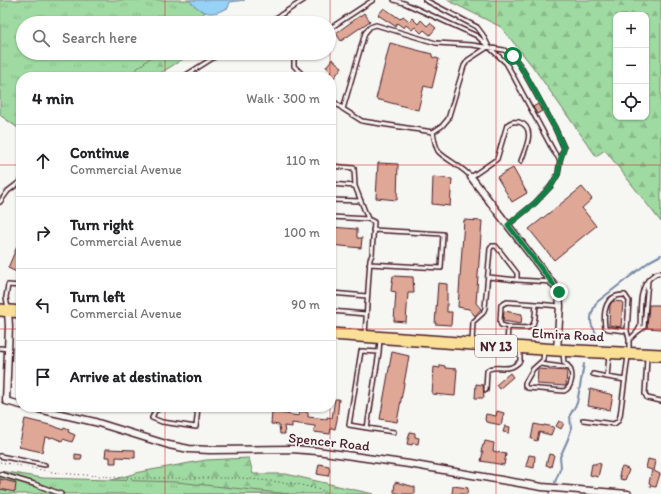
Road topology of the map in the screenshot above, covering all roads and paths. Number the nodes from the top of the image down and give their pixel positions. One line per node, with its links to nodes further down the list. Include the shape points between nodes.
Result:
1 (304, 0): 5 (lane)
2 (373, 0): 6 (lane)
3 (394, 0): 7 (lane, via 477,36)
4 (426, 0): 7 (lane, via 477,27)
5 (279, 16)
6 (336, 24)
7 (488, 47): 13 (lane, via 436,43 376,25 370,27 365,33); 14 (lane, via 468,60 464,66 448,119); 15 (lane, via 506,63); 15 (lane, via 504,50 520,65 561,139 564,148)
8 (210, 60): 10 (lane)
9 (294, 60): 11 (lane, via 294,66)
10 (191, 72)
11 (300, 72)
12 (336, 104): 13 (lane)
13 (343, 109): 14 (lane, via 362,121)
14 (434, 132): 18 (lane, via 439,152 466,170)
15 (560, 160): 27 (lane, via 558,174 551,186)
16 (521, 161): 18 (lane, via 529,131 526,126 515,121 510,122 497,159)
17 (336, 166): 21 (lane, via 354,168)
18 (471, 177): 27 (street)
19 (336, 184): 21 (lane)
20 (16, 185): 24 (lane)
21 (355, 186): 23 (lane)
22 (336, 200): 23 (lane)
23 (361, 201): 26 (lane)
24 (0, 202)
25 (336, 217): 26 (lane)
26 (368, 219): 28 (lane, via 374,222)
27 (508, 225): 33 (street)
28 (374, 230): 29 (lane); 29 (lane, via 443,234 441,268)
29 (369, 264): 36 (lane)
30 (661, 273): 48 (lane, via 658,272 648,280 642,289 640,327)
31 (488, 277): 32 (lane); 32 (lane, via 490,249 496,246 518,273); 49 (lane, via 485,308 473,322)
32 (517, 280): 33 (lane)
33 (552, 282): 38 (street, via 559,292)
34 (16, 286): 39 (lane, via 8,285)
35 (336, 293): 36 (lane)
36 (367, 296): 42 (lane)
37 (536, 304): 38 (lane); 43 (lane, via 533,326); 43 (lane, via 504,303 501,306 500,322 501,325)
38 (560, 306): 55 (street)
39 (4, 310): 40 (highway); 53 (street, via 9,326)
40 (16, 311)
41 (336, 311): 42 (lane)
42 (366, 314): 46 (lane)
43 (508, 327): 50 (lane)
44 (627, 331): 44 (lane, via 628,301 620,295 609,301 605,309 605,327); 48 (lane)
45 (336, 334): 46 (highway, Elmira Road / NY 13)
46 (365, 336): 47 (highway, Elmira Road / NY 13)
47 (381, 338): 49 (highway, Elmira Road / NY 13); 56 (lane)
48 (629, 339): 58 (lane)
49 (472, 344): 50 (highway, Elmira Road / NY 13)
50 (507, 347): 52 (highway, Elmira Road / NY 13)
51 (0, 348): 53 (lane)
52 (520, 348): 54 (highway, Elmira Road / NY 13); 66 (lane, via 520,361 516,366 487,371)
53 (8, 349): 67 (street)
54 (544, 349): 55 (highway, Elmira Road / NY 13); 61 (lane)
55 (560, 350): 57 (highway, Elmira Road / NY 13); 62 (lane, via 563,360)
56 (378, 352): 74 (lane); 74 (lane, via 361,351 349,425)
57 (609, 352): 58 (highway, Elmira Road / NY 13); 64 (lane)
58 (629, 352): 59 (highway, Elmira Road / NY 13); 65 (lane)
59 (647, 354): 60 (highway, Elmira Road / NY 13); 68 (lane, via 645,394 647,398)
60 (661, 355)
61 (540, 364): 62 (lane); 62 (lane, via 533,369 525,383 527,388 568,390 571,386)
62 (570, 368)
63 (593, 374): 64 (lane)
64 (607, 376): 65 (lane)
65 (625, 380): 73 (lane, via 618,421 614,424)
66 (486, 390)
67 (3, 401): 69 (street)
68 (661, 401)
69 (16, 404)
70 (52, 412): 82 (street, Spencer Road, via 189,449 316,451 542,487)
71 (155, 412): 72 (lane, via 152,418 162,422 196,427)
72 (197, 412)
73 (583, 420)
74 (367, 428): 75 (lane)
75 (394, 432)
76 (0, 456): 78 (lane)
77 (0, 462): 81 (path, via 58,473 126,478 242,478 297,484)
78 (45, 465)
79 (0, 474): 80 (lane)
80 (61, 494)
81 (336, 494)
82 (628, 494)

